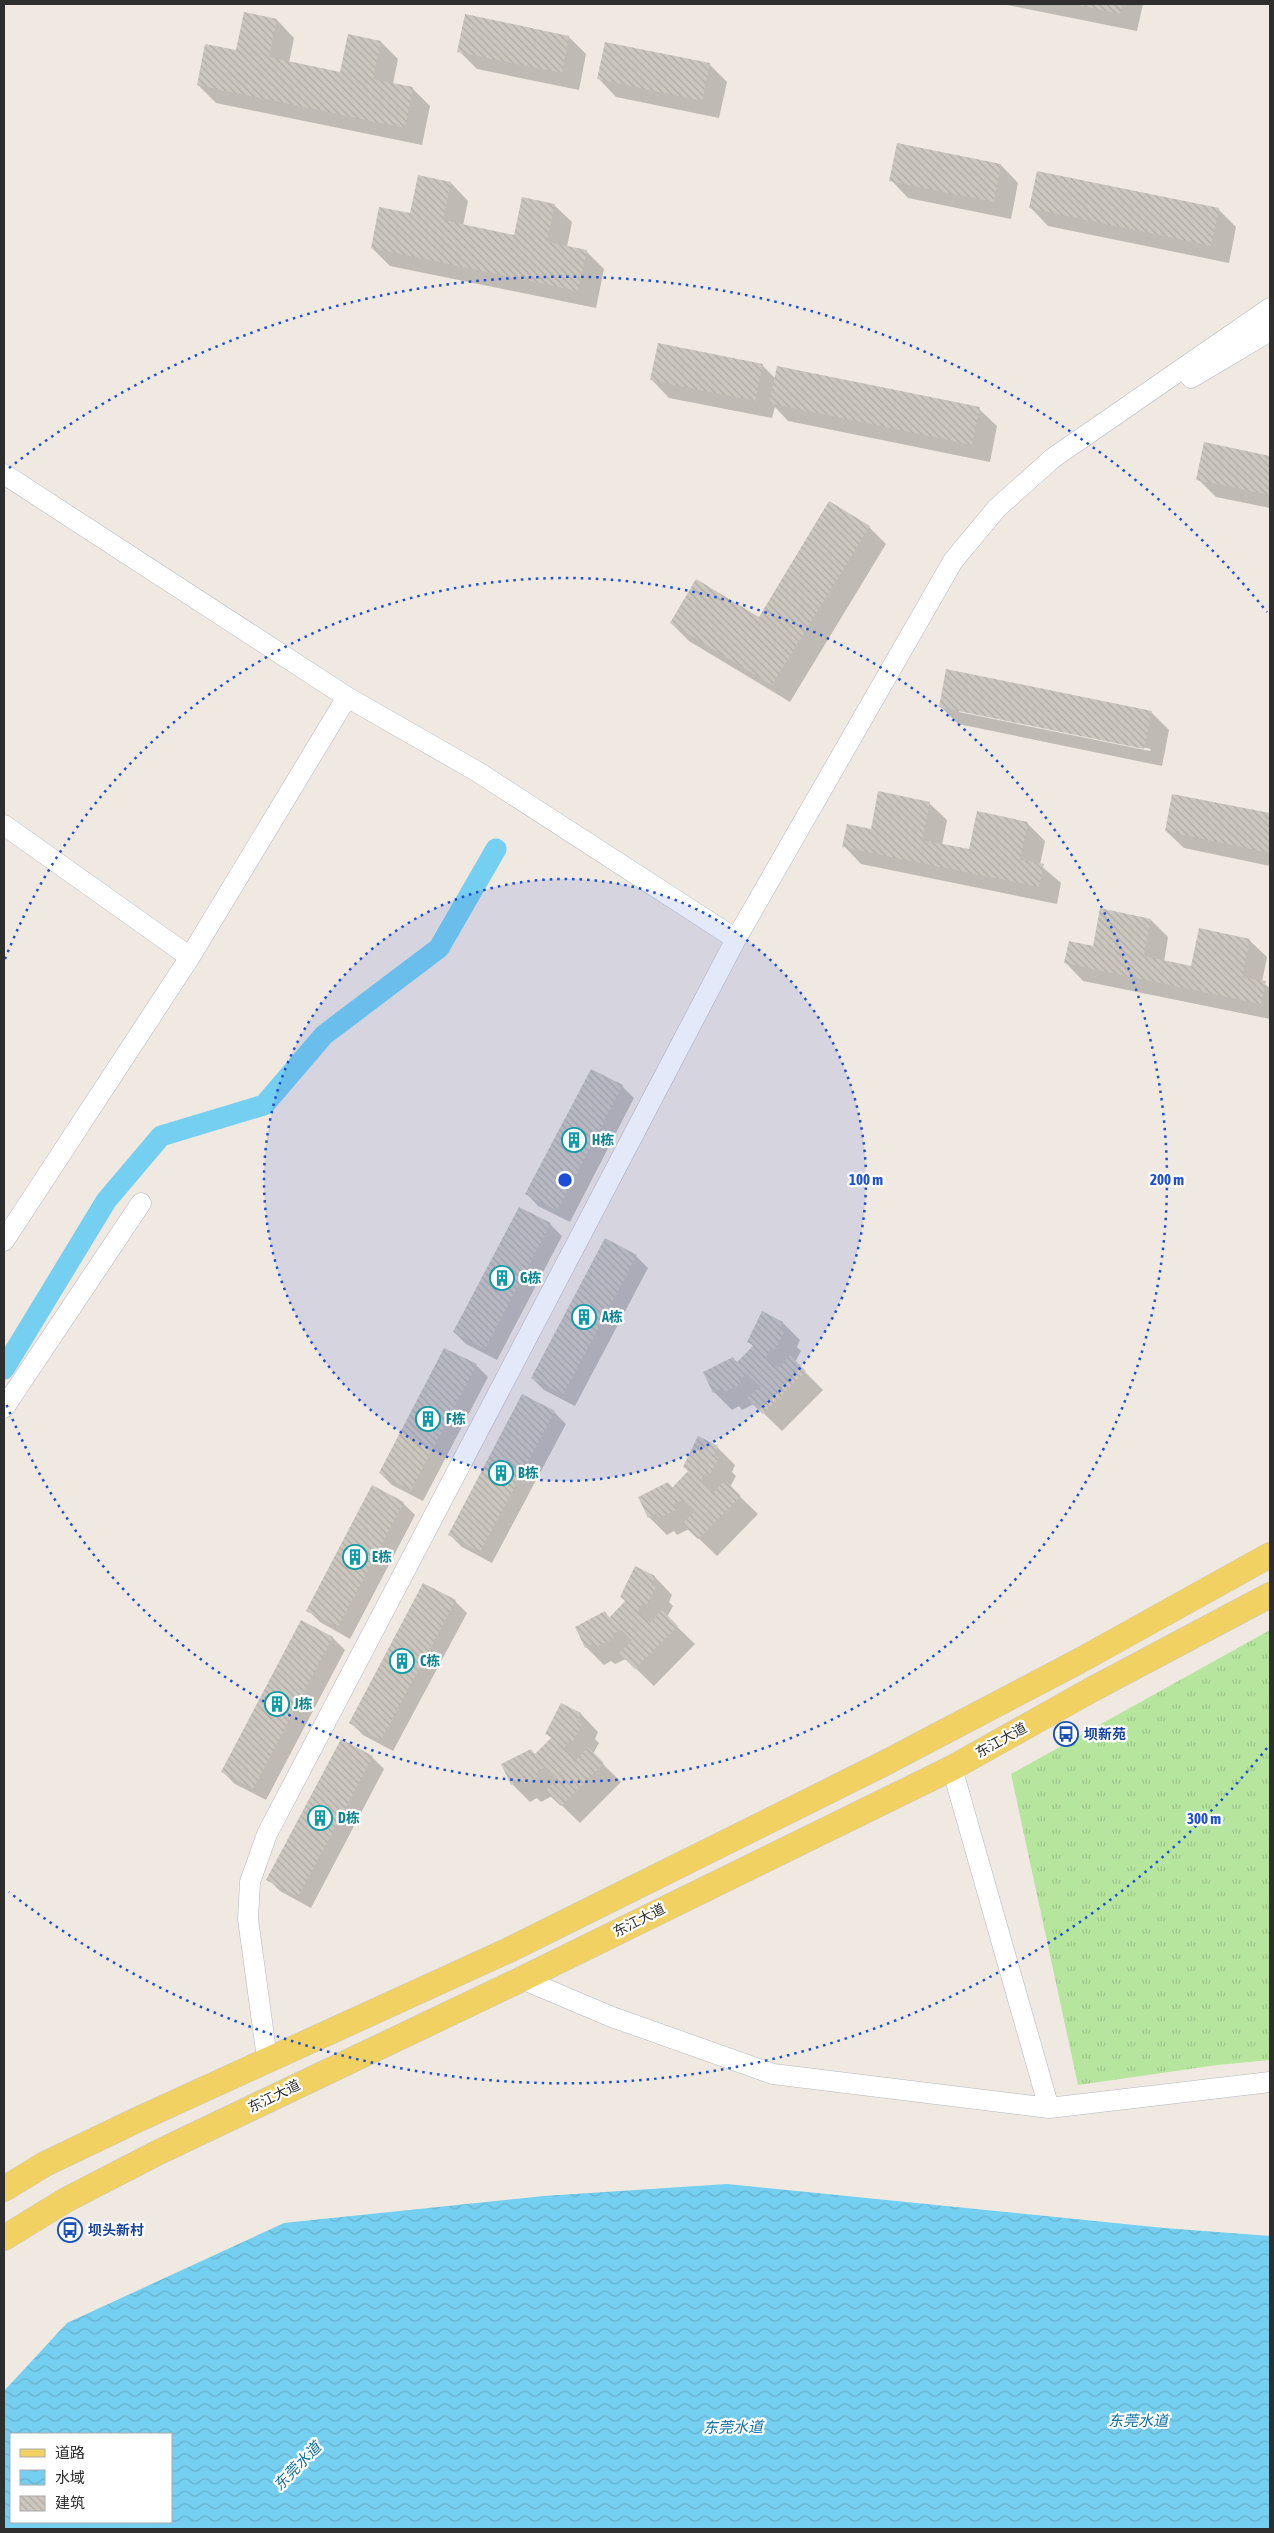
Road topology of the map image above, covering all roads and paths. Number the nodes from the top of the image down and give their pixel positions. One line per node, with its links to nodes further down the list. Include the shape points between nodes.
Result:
1 (1270, 308): 3 (street)
2 (1270, 331): 3 (street)
3 (1053, 458): 7 (street, via 997,508 954,561)
4 (4, 474): 5 (street)
5 (347, 697): 7 (street, via 478,772); 8 (street)
6 (4, 825): 8 (street)
7 (736, 939): 16 (street, via 267,1834 250,1882 248,1919)
8 (190, 957): 10 (street)
9 (141, 1203): 11 (street)
10 (4, 1241)
11 (4, 1408)
12 (1270, 1555): 16 (main road, via 1081,1660 874,1769 508,1950)
13 (1270, 1595): 14 (main road, 东江大道)
14 (952, 1768): 15 (main road, 东江大道); 18 (street)
15 (522, 1979): 18 (street, via 612,2017 773,2074); 20 (main road, 东江大道, via 159,2152 66,2200)
16 (267, 2058): 19 (main road, via 45,2164)
17 (1270, 2082): 18 (street)
18 (1049, 2108)
19 (4, 2189)
20 (4, 2238)

